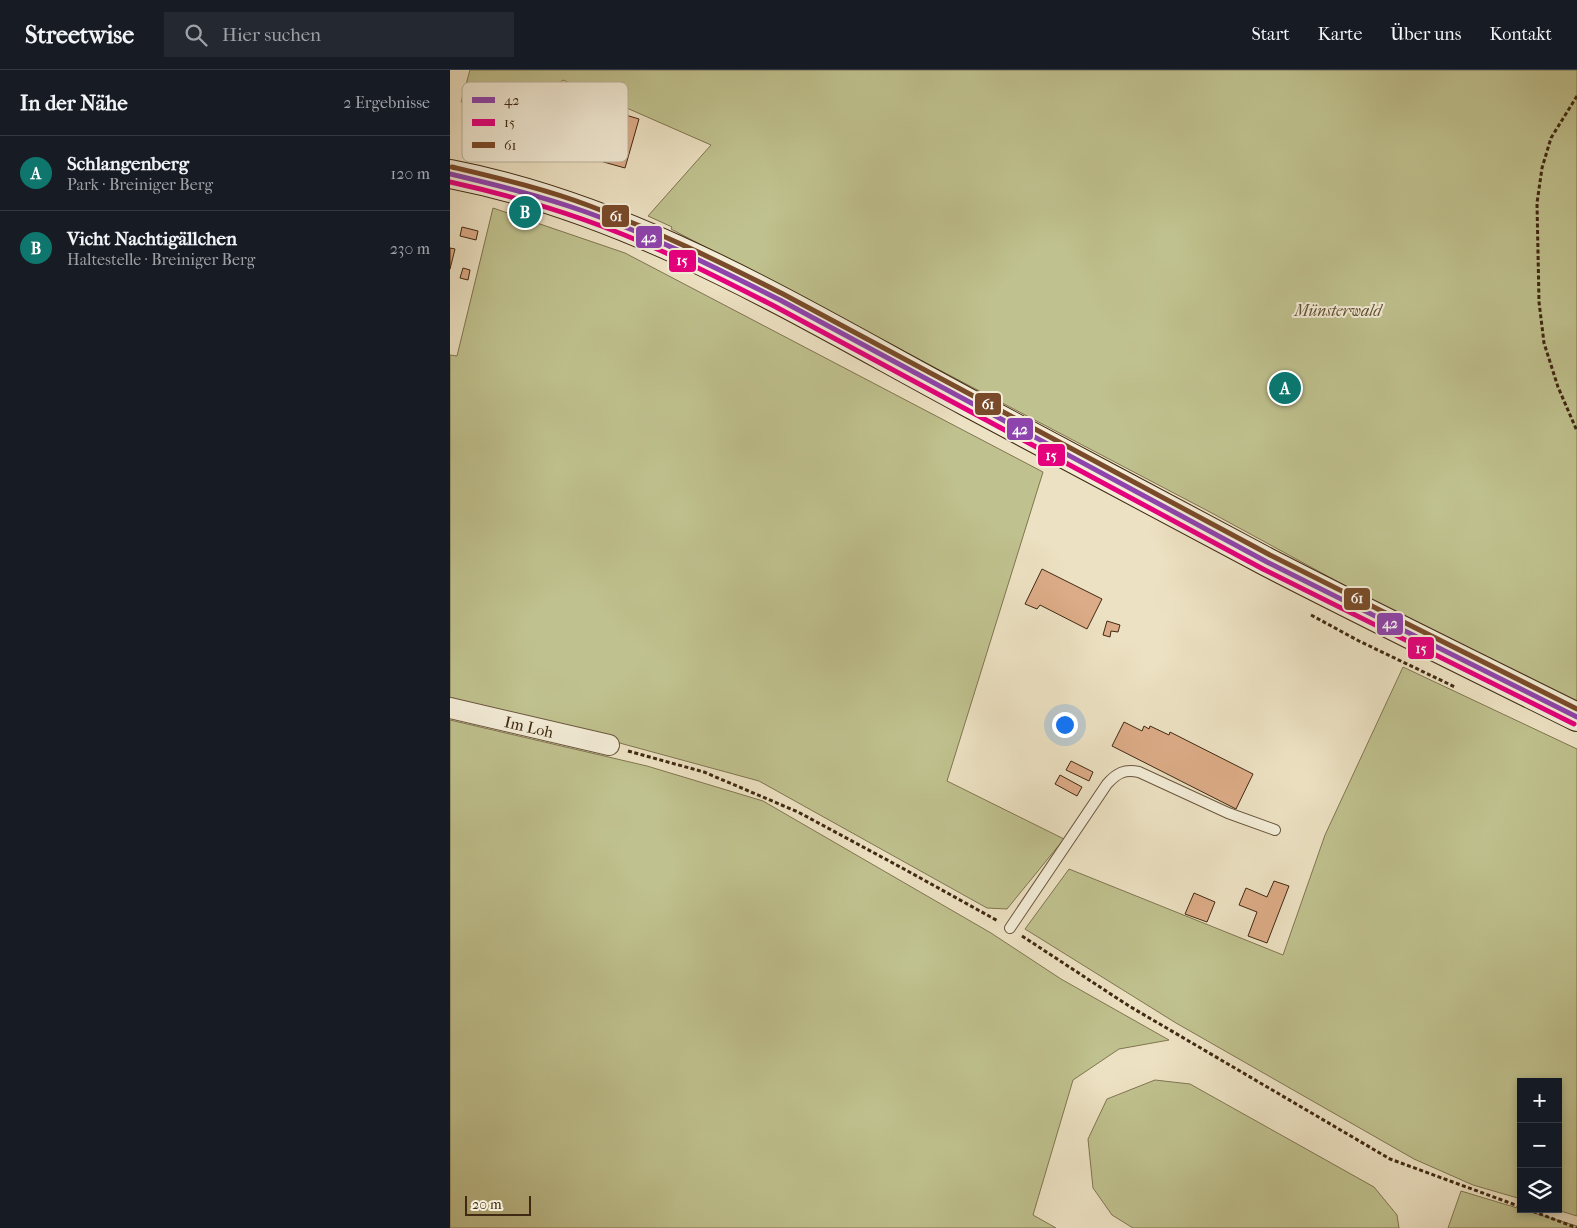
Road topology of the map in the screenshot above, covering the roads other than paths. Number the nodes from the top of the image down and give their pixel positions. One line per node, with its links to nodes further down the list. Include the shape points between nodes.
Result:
1 (450, 174): 3 (main road, via 495,183 599,216 738,279 1258,557)
2 (450, 708): 4 (street, Im Loh)
3 (1577, 717)
4 (609, 745)
5 (1275, 830): 6 (lane, via 1228,813 1139,772 1125,770 1107,784)
6 (1010, 928)

